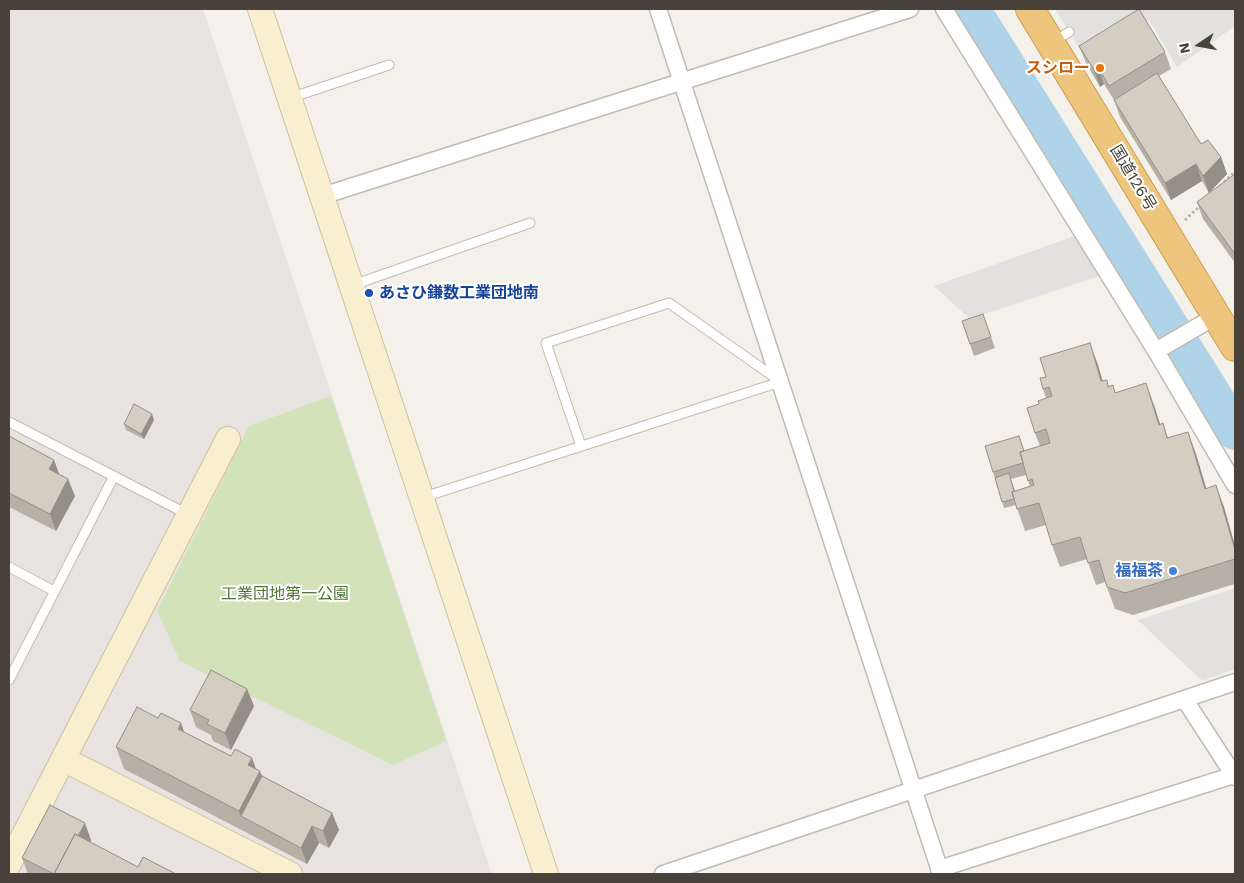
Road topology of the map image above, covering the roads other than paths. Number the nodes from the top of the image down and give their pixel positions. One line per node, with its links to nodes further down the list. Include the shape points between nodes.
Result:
1 (260, 9): 8 (street)
2 (658, 9): 7 (street)
3 (910, 9): 7 (street)
4 (944, 9): 14 (street)
5 (1030, 9): 12 (highway, 国道126号, via 1060,38 1168,236)
6 (389, 65): 8 (lane)
7 (682, 81): 9 (street); 15 (street)
8 (290, 98): 9 (street)
9 (322, 196): 11 (street)
10 (530, 224): 11 (lane)
11 (352, 286): 21 (street)
12 (1216, 316): 13 (highway, 国道126号); 14 (street)
13 (1235, 347)
14 (1156, 351): 20 (street)
15 (780, 382): 18 (lane); 18 (lane, via 669,303 546,343); 30 (street)
16 (9, 422): 19 (lane)
17 (228, 439): 22 (street)
18 (581, 446): 21 (lane)
19 (114, 476): 22 (lane); 24 (lane)
20 (1235, 485)
21 (422, 498): 34 (street)
22 (189, 515): 28 (street)
23 (9, 567): 24 (lane)
24 (54, 591): 25 (lane)
25 (9, 680)
26 (1235, 682): 27 (street)
27 (1185, 700): 29 (street); 30 (street)
28 (62, 759): 31 (street); 33 (street)
29 (1235, 776): 32 (street)
30 (914, 790): 32 (street); 35 (street)
31 (9, 864)
32 (940, 872)
33 (290, 874)
34 (546, 874)
35 (663, 874)

